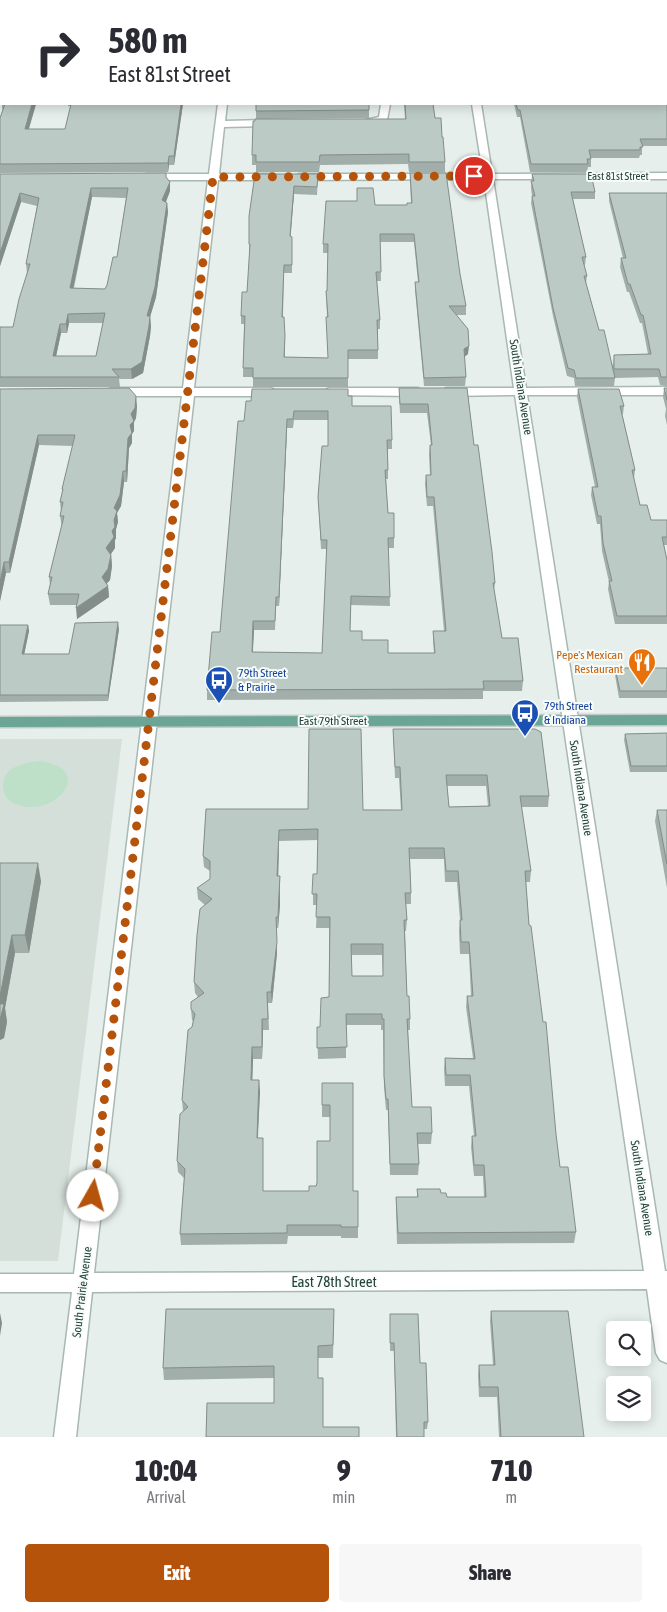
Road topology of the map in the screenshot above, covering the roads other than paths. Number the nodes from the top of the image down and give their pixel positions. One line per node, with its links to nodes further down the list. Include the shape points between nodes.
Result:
1 (222, 105): 6 (street, South Prairie Avenue)
2 (385, 105): 5 (street, via 386,116 383,119)
3 (477, 105): 7 (street, South Indiana Avenue)
4 (283, 123): 6 (street)
5 (357, 123)
6 (220, 124): 10 (street, South Prairie Avenue)
7 (488, 176): 8 (street, East 81st Street); 10 (street, East 81st Street); 11 (street, South Indiana Avenue)
8 (667, 176)
9 (135, 177): 10 (street, East 81st Street)
10 (213, 177): 14 (street, South Prairie Avenue)
11 (521, 391): 12 (street); 16 (street); 17 (street, South Indiana Avenue)
12 (667, 391)
13 (99, 392): 14 (street)
14 (188, 392): 15 (street); 19 (street, South Prairie Avenue)
15 (284, 392)
16 (314, 392)
17 (571, 720): 18 (main road, East 79th Street); 19 (main road, East 79th Street); 21 (street, South Indiana Avenue)
18 (667, 720)
19 (149, 721): 20 (main road, East 79th Street); 23 (street, South Prairie Avenue)
20 (0, 722)
21 (661, 1280): 23 (street, East 78th Street); 24 (street, South Indiana Avenue)
22 (0, 1283): 23 (street, East 78th Street)
23 (83, 1283): 25 (street, South Prairie Avenue)
24 (667, 1354)
25 (65, 1437)

